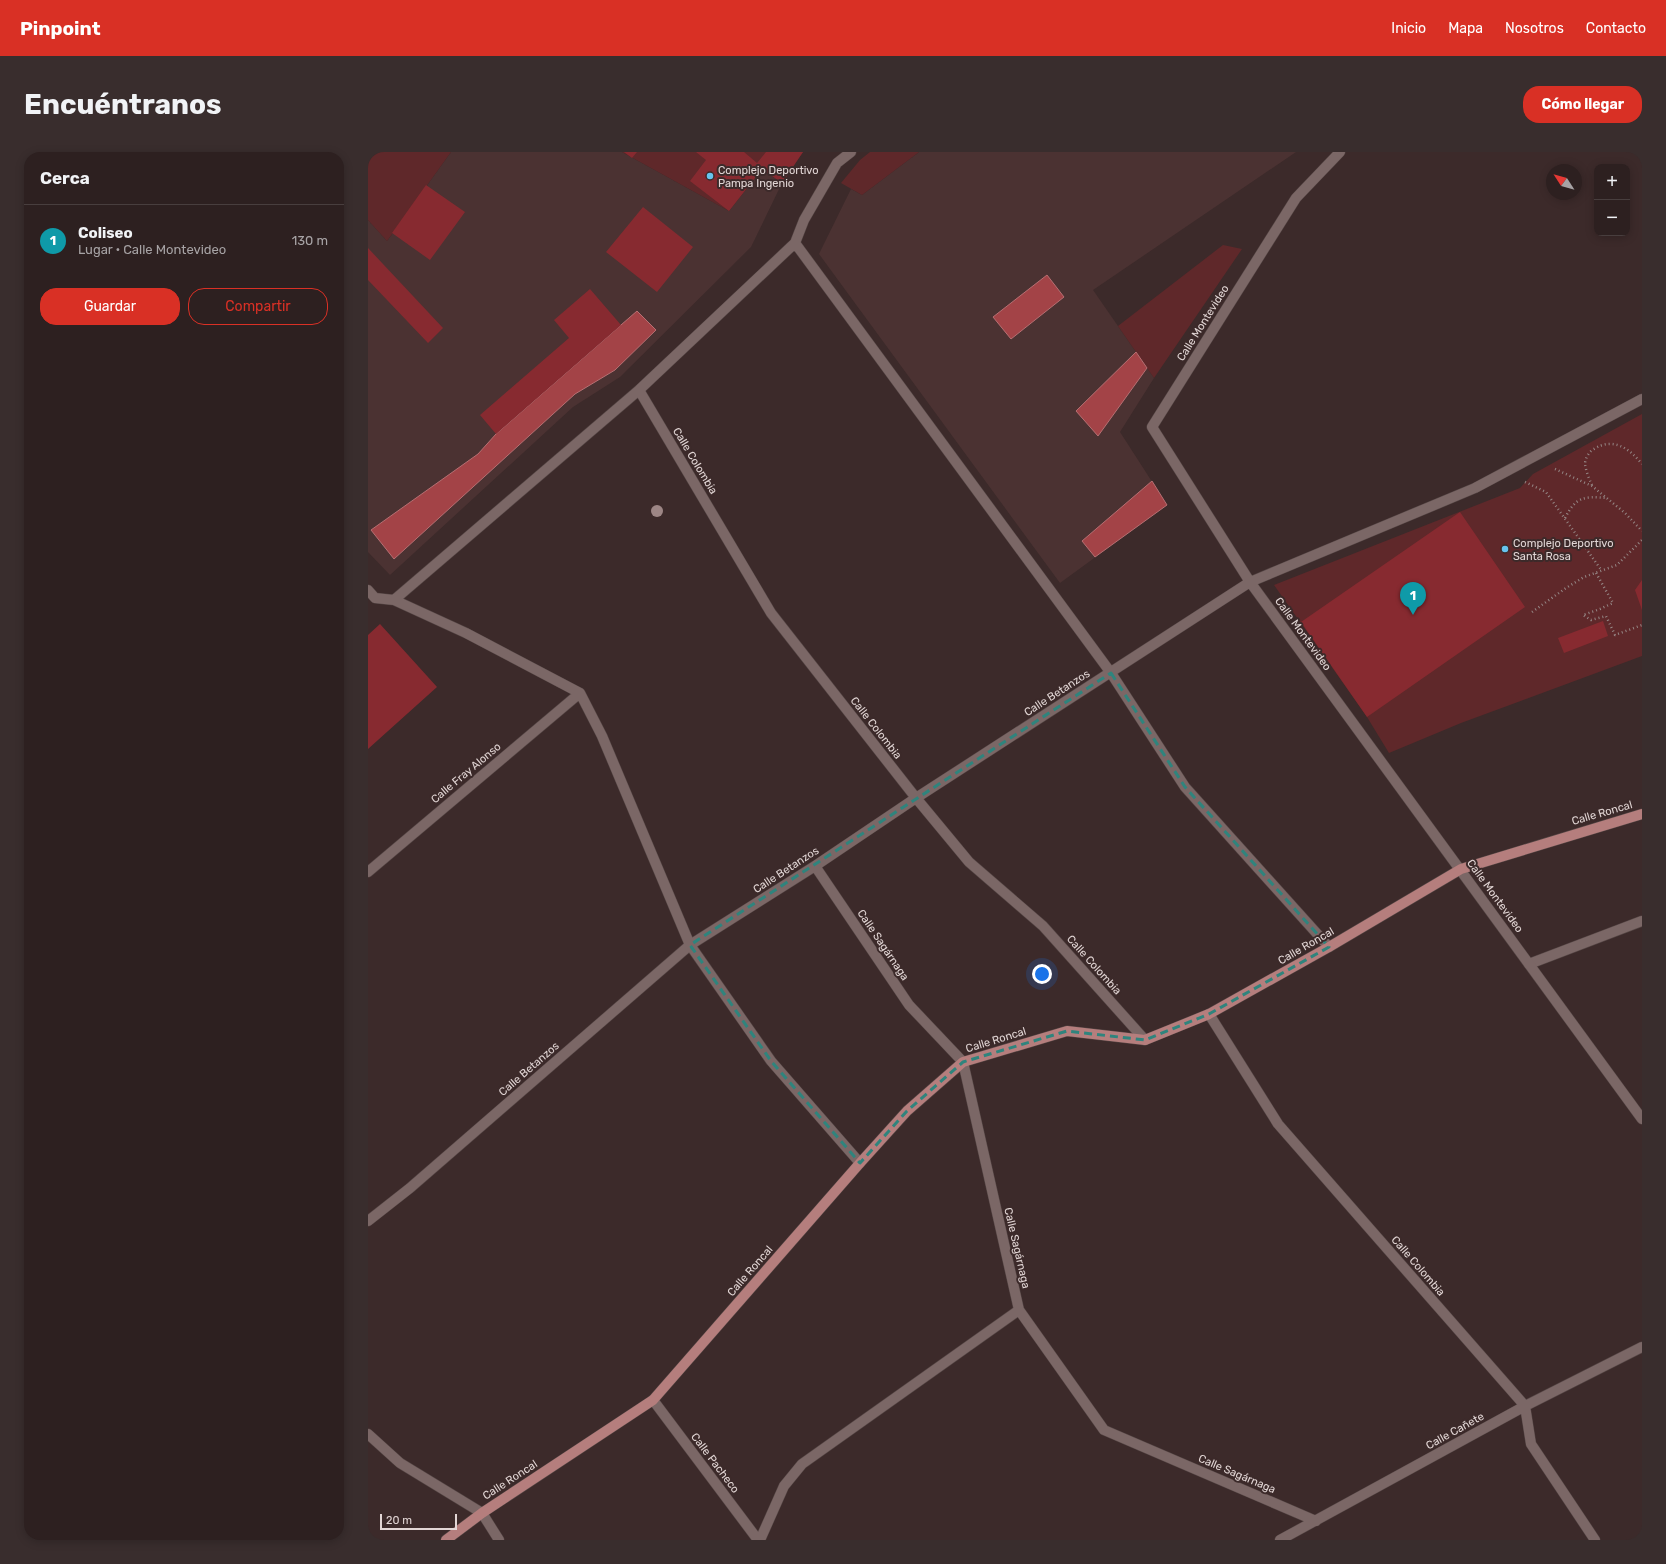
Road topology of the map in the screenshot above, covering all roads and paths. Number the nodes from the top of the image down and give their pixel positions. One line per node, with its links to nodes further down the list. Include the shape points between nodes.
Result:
1 (851, 152): 3 (street, via 837,163 804,220)
2 (1340, 152): 16 (street, Calle Montevideo, via 1296,198 1152,427)
3 (795, 243): 4 (street); 22 (street)
4 (639, 390): 18 (street); 24 (street, Calle Colombia, via 771,613)
5 (1642, 399): 8 (street, Calle Betanzos)
6 (1642, 464): 9 (path, via 1634,454 1622,447 1604,444 1592,450 1585,463)
7 (1555, 469): 9 (path)
8 (1506, 471): 11 (path, via 1546,492); 16 (street, Calle Betanzos, via 1475,488)
9 (1592, 486): 10 (path)
10 (1608, 498): 11 (path, via 1591,497 1578,500 1571,506); 12 (path)
11 (1565, 518): 14 (path)
12 (1642, 531)
13 (1642, 540): 14 (path, via 1617,565)
14 (1602, 571): 15 (path)
15 (1596, 573): 20 (path, via 1584,577); 21 (path, via 1613,603 1583,615 1590,620 1606,616 1615,635)
16 (1250, 582): 22 (street, Calle Betanzos); 27 (street, Calle Montevideo)
17 (368, 590): 19 (street)
18 (394, 600): 19 (street); 23 (street, via 466,633)
19 (372, 601)
20 (1532, 612)
21 (1642, 624)
22 (1110, 673): 24 (street, Calle Betanzos); 31 (street, via 1185,786)
23 (580, 692): 28 (street, Calle Fray Alonso); 30 (street, via 602,736)
24 (916, 798): 26 (street, Calle Betanzos); 34 (street, Calle Colombia, via 969,862 1043,926)
25 (1642, 814): 27 (main road, Calle Roncal)
26 (815, 866): 30 (street, Calle Betanzos); 35 (street, Calle Sagárnaga, via 909,1006)
27 (1461, 869): 31 (main road, Calle Roncal); 32 (street, Calle Montevideo)
28 (368, 872)
29 (1642, 921): 32 (street)
30 (690, 945): 37 (street, via 771,1061); 38 (street, Calle Betanzos, via 410,1188)
31 (1329, 947): 33 (main road, Calle Roncal)
32 (1529, 964): 36 (street, Calle Montevideo)
33 (1209, 1014): 34 (main road, Calle Roncal); 42 (street, Calle Colombia, via 1278,1124)
34 (1145, 1040): 35 (main road, Calle Roncal, via 1067,1031)
35 (963, 1062): 37 (main road, Calle Roncal, via 907,1111); 39 (street, Calle Sagárnaga)
36 (1642, 1119)
37 (860, 1163): 41 (main road, Calle Roncal)
38 (368, 1221)
39 (1019, 1310): 45 (street, Calle Sagárnaga, via 1104,1430); 49 (street, via 802,1464 784,1486)
40 (1642, 1347): 42 (street, Calle Cañete)
41 (653, 1400): 44 (main road, Calle Roncal); 49 (street, Calle Pacheco)
42 (1525, 1406): 45 (street, Calle Cañete); 50 (street, via 1531,1444)
43 (368, 1434): 44 (street, via 400,1463)
44 (482, 1513): 47 (main road, Calle Roncal); 48 (street)
45 (1316, 1521): 46 (street, Calle Cañete)
46 (1286, 1539)
47 (446, 1540)
48 (498, 1540)
49 (759, 1540)
50 (1595, 1540)

